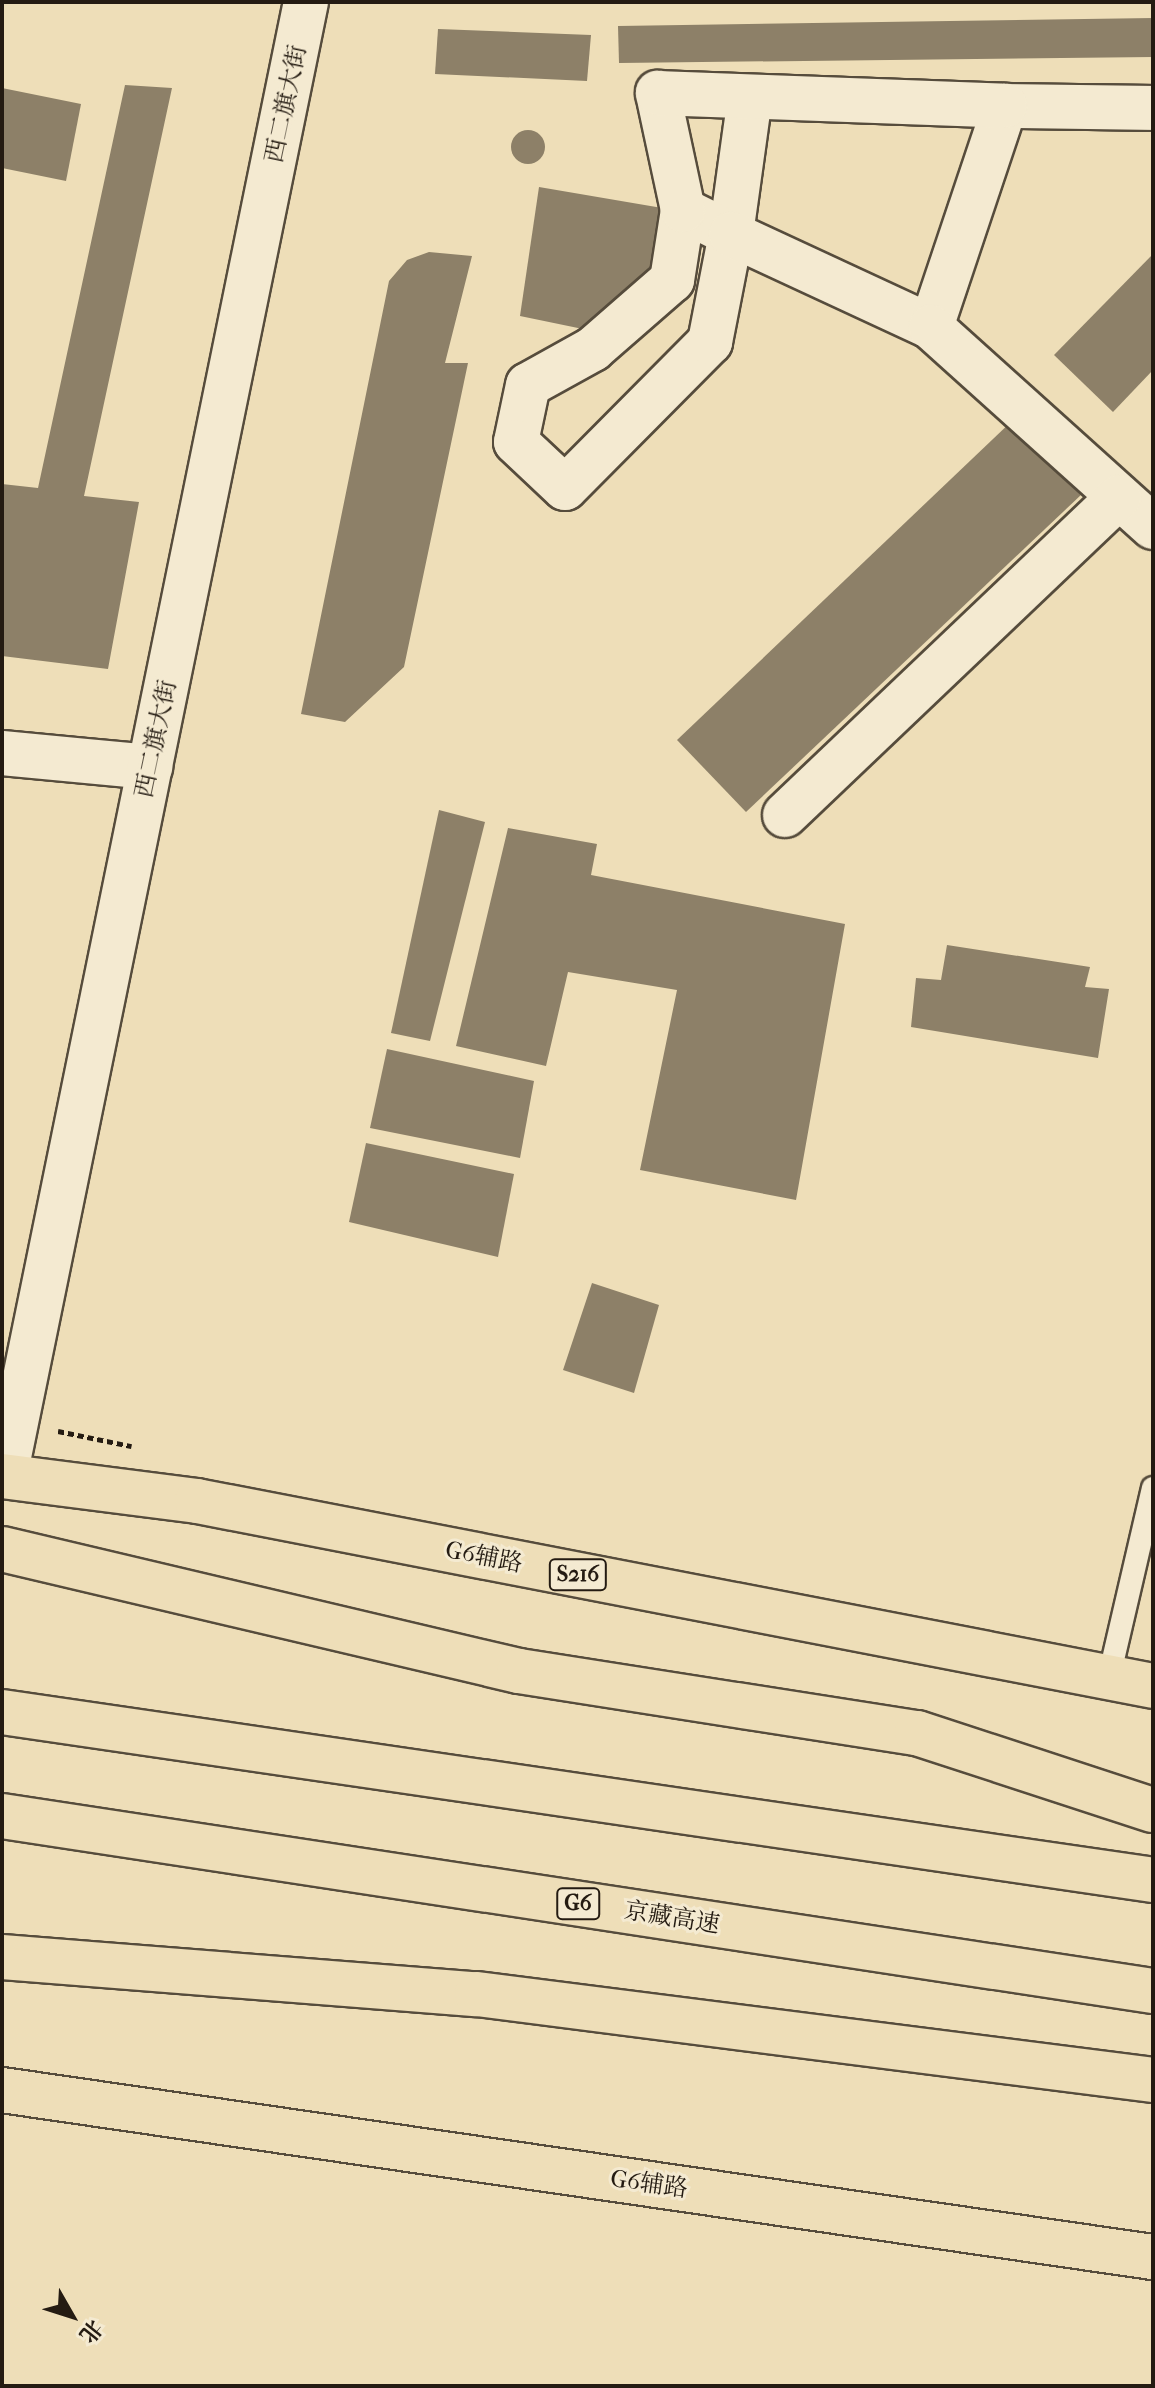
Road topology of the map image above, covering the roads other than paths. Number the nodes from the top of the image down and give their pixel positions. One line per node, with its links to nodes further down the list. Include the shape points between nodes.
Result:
1 (306, 2): 11 (street, 西二旗大街)
2 (750, 97): 3 (street); 5 (street, via 658,93); 6 (street)
3 (1005, 106): 4 (street); 7 (street)
4 (1153, 108)
5 (683, 210): 6 (street); 6 (street, via 672,280 593,349 528,385 516,442 565,488 710,342)
6 (731, 234): 7 (street)
7 (931, 327): 8 (street)
8 (1119, 497): 9 (street); 12 (street)
9 (1153, 527)
10 (2, 753): 11 (street)
11 (150, 767): 13 (street, 西二旗大街)
12 (785, 815)
13 (4, 1476): 16 (main road, G6辅路 / S216, via 197,1501)
14 (1153, 1488): 16 (lane)
15 (2, 1549): 19 (main road, via 519,1671 917,1733)
16 (1109, 1677): 17 (main road, G6辅路 / S216)
17 (1153, 1686)
18 (2, 1712): 21 (main road)
19 (1153, 1810)
20 (2, 1816): 23 (main road, 京藏高速 / G6)
21 (1153, 1880)
22 (2, 1957): 24 (main road, via 477,1994)
23 (1153, 1991)
24 (1153, 2080)
25 (2, 2090): 26 (main road, G6辅路)
26 (1153, 2257)

